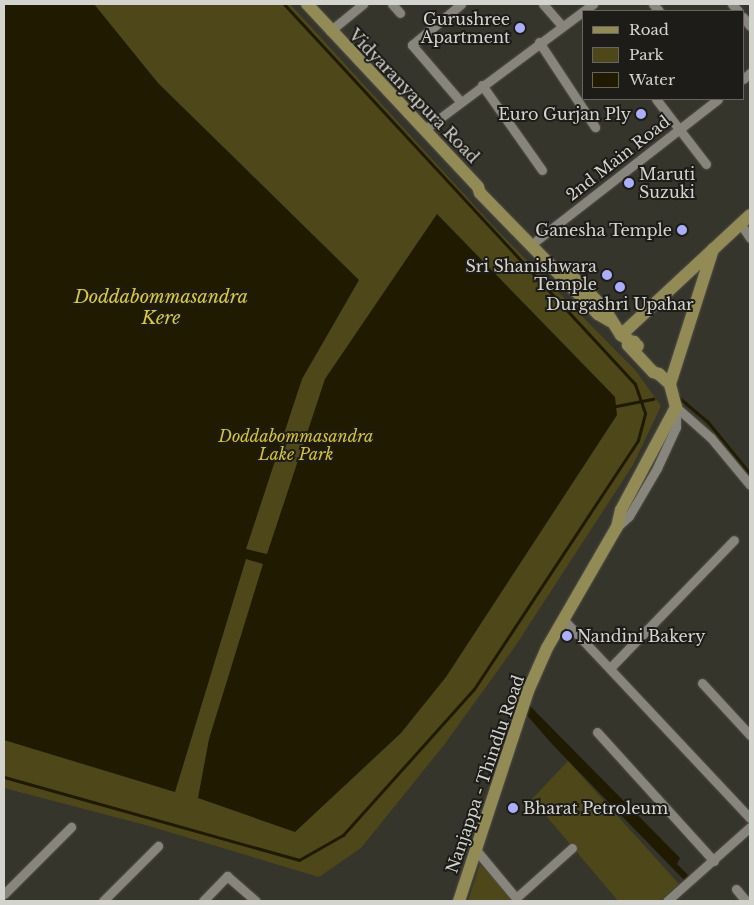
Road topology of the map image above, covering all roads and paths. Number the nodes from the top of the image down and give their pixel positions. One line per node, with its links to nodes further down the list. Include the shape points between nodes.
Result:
1 (307, 4): 9 (main road, Vidyaranyapura Road)
2 (363, 4): 9 (street)
3 (392, 4): 7 (street)
4 (461, 4): 14 (street, via 412,45)
5 (543, 4): 8 (street)
6 (582, 12): 8 (street)
7 (400, 13)
8 (561, 25): 10 (street)
9 (330, 31): 17 (main road, Vidyaranyapura Road)
10 (539, 42): 11 (street); 15 (street)
11 (482, 85): 14 (street); 19 (street)
12 (657, 100): 16 (street)
13 (717, 100): 16 (street, 2nd Main Road)
14 (460, 101): 17 (street)
15 (596, 127)
16 (679, 129): 18 (street); 23 (street, 2nd Main Road)
17 (424, 130): 20 (main road, Vidyaranyapura Road)
18 (706, 164)
19 (542, 170)
20 (478, 187): 23 (main road, Vidyaranyapura Road, via 486,189); 25 (main road, Vidyaranyapura Road, via 480,193 598,314)
21 (745, 219): 22 (street); 24 (main road)
22 (750, 238)
23 (537, 240): 25 (main road, Vidyaranyapura Road, via 604,308)
24 (714, 247): 26 (main road); 27 (main road)
25 (610, 321): 26 (main road, Vidyaranyapura Road)
26 (621, 335): 27 (main road, via 634,342 628,345 653,372)
27 (670, 384): 28 (main road)
28 (676, 407): 29 (street, via 711,438); 31 (main road, Nanjappa - Thindlu Road, via 620,510 617,527)
29 (750, 485)
30 (734, 540): 32 (street)
31 (563, 619): 32 (street); 41 (main road, Nanjappa - Thindlu Road, via 528,691)
32 (610, 668): 36 (street)
33 (702, 683): 35 (street)
34 (597, 732): 42 (street)
35 (750, 734)
36 (750, 818)
37 (72, 827): 44 (street)
38 (750, 827): 42 (street)
39 (158, 846): 45 (street)
40 (572, 848): 41 (street, via 516,898)
41 (476, 850): 48 (main road, Nanjappa - Thindlu Road)
42 (714, 861): 49 (street)
43 (736, 889): 50 (street)
44 (4, 894)
45 (103, 901)
46 (203, 901): 47 (street, via 227,876)
47 (256, 901)
48 (459, 901)
49 (667, 901)
50 (746, 901)

